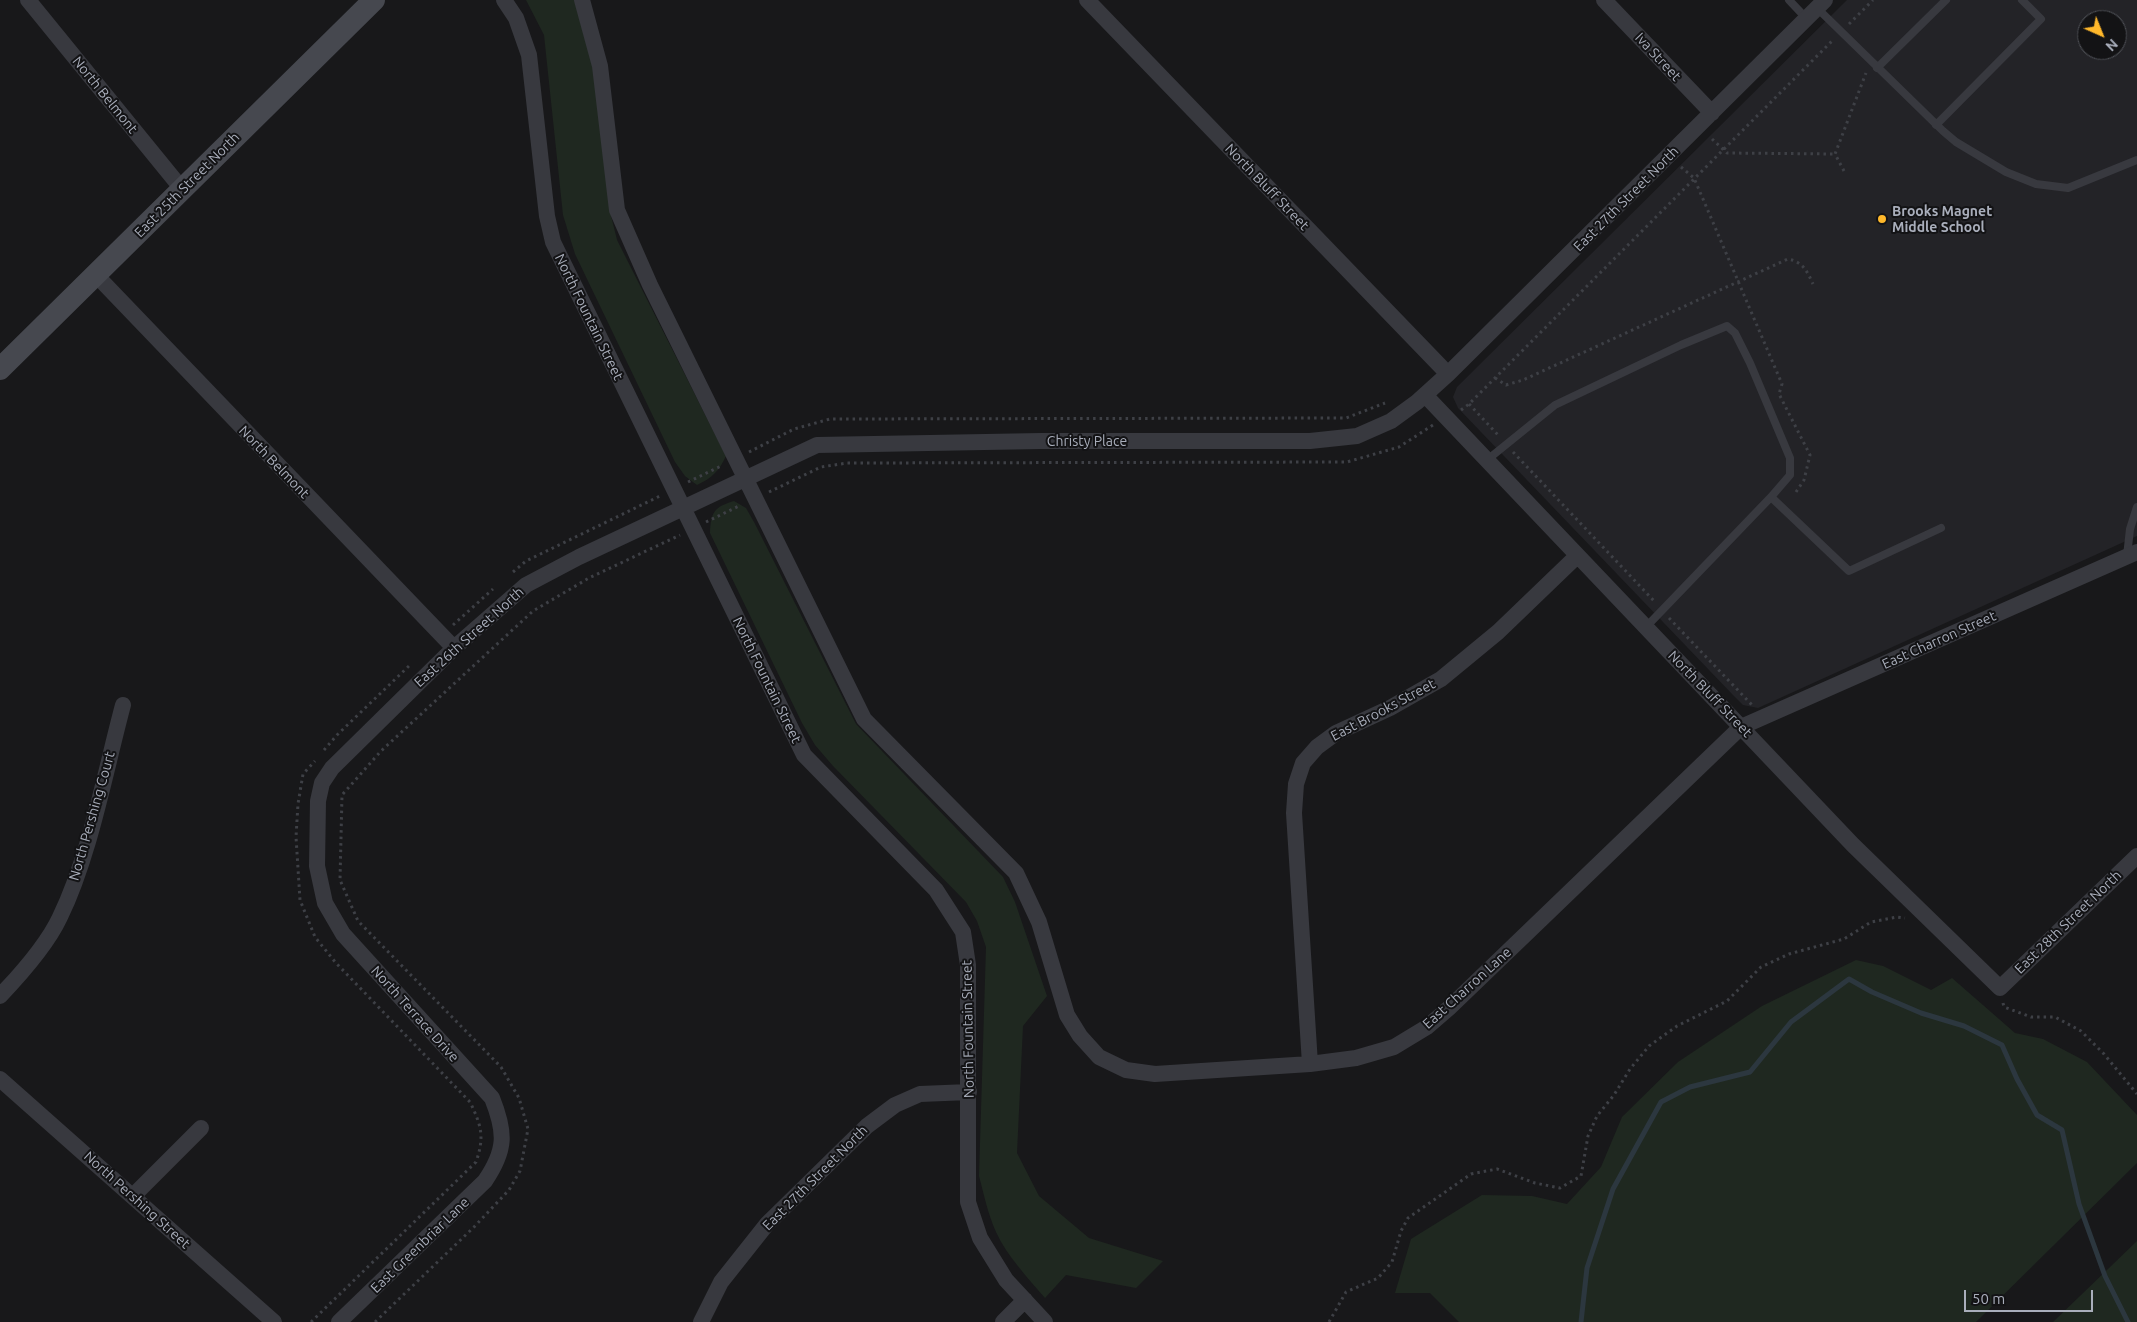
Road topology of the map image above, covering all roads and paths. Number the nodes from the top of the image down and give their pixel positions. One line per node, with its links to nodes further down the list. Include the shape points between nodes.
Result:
1 (28, 0): 24 (street, North Belmont)
2 (374, 0): 24 (street, East 25th Street North)
3 (504, 0): 39 (street, North Fountain Street, via 516,18 529,55 546,216 553,242)
4 (582, 0): 36 (street, via 600,66 617,210 650,285)
5 (1087, 0): 29 (street, North Bluff Street)
6 (1604, 0): 15 (street, Iva Street)
7 (1789, 0): 11 (lane)
8 (1873, 0): 12 (path)
9 (1946, 0): 13 (lane)
10 (2022, 0): 16 (lane, via 2041,20)
11 (1816, 9): 12 (lane); 15 (street, East 27th Street North)
12 (1841, 32): 13 (lane); 18 (path)
13 (1877, 68): 16 (lane)
14 (1866, 72): 19 (path)
15 (1712, 113): 29 (street, East 27th Street North)
16 (1936, 125): 20 (lane, via 1956,142 1998,167 2036,184 2068,188)
17 (1712, 139): 18 (path)
18 (1723, 149): 19 (path, via 1727,153); 23 (path)
19 (1836, 154): 22 (path)
20 (2137, 160)
21 (1680, 167): 23 (path)
22 (1844, 171)
23 (1694, 178): 26 (path); 30 (path)
24 (182, 190): 25 (street, East 25th Street North)
25 (96, 274): 28 (street, East 25th Street North); 53 (street, North Belmont)
26 (1739, 282): 27 (path, via 1788,259 1805,267); 30 (path, via 1523,380 1506,385); 40 (path, via 1782,384 1779,394 1810,455 1804,480)
27 (1812, 284)
28 (0, 369)
29 (1448, 374): 31 (street, East 27th Street North)
30 (1495, 378): 33 (path)
31 (1425, 395): 34 (street, North Bluff Street); 38 (street, Christy Place, via 1391,421 1357,436 1310,440 817,445)
32 (1392, 398): 36 (path, via 1346,418 830,419 794,429)
33 (1469, 404): 34 (path); 35 (path)
34 (1446, 418): 37 (street, North Bluff Street); 42 (path, via 1399,447 1347,462 847,464 821,467)
35 (1506, 444): 37 (lane); 41 (lane, via 1555,405 1727,326 1735,333 1750,363 1790,458 1790,475); 51 (path)
36 (736, 459): 38 (street); 39 (path)
37 (1487, 460): 48 (street, North Bluff Street)
38 (745, 479): 42 (street); 44 (street, East 26th Street North)
39 (674, 490): 44 (street, North Fountain Street); 49 (path, via 526,561)
40 (1794, 495)
41 (1772, 497): 46 (lane, via 1849,571); 51 (lane)
42 (755, 499): 45 (path); 64 (street, East Charron Lane, via 864,719 1016,873 1039,922 1067,1015 1099,1058 1126,1070 1155,1074)
43 (2137, 507): 47 (lane, via 2130,530)
44 (683, 508): 45 (street, North Fountain Street); 54 (street, East 26th Street North, via 579,556 526,585)
45 (693, 528): 66 (street, North Fountain Street, via 804,755 936,890 964,932 968,965); 75 (path, via 589,578 533,611 381,751 342,795 340,880 358,922 500,1067 519,1098 528,1130 520,1171 509,1190 474,1228)
46 (1941, 528)
47 (2132, 555): 58 (street, East Charron Street)
48 (1578, 556): 52 (street, North Bluff Street); 64 (street, East Brooks Street, via 1498,632 1441,679 1336,733 1303,763 1296,784 1294,813)
49 (511, 574)
50 (497, 586): 53 (path)
51 (1662, 610): 52 (lane); 57 (path)
52 (1646, 627): 58 (street, North Bluff Street)
53 (442, 635): 54 (street, North Belmont)
54 (454, 648): 60 (street, East 26th Street North, via 332,768 322,783 318,801)
55 (414, 662): 73 (path, via 337,735 303,774 296,837 300,900 315,937 336,963 470,1102 480,1124 482,1145 476,1162)
56 (123, 705): 63 (street, North Pershing Court, via 84,854 60,918 26,968)
57 (1753, 706)
58 (1741, 727): 62 (street, North Bluff Street, via 1853,845); 64 (street, East Charron Lane, via 1427,1027 1394,1047 1356,1058)
59 (2137, 856): 62 (street, East 28th Street North)
60 (316, 866): 69 (street, North Terrace Drive, via 325,903 342,934 492,1098 502,1123)
61 (1912, 919): 79 (path, via 1897,917 1871,922 1844,939 1789,954 1762,968 1727,1001 1677,1026 1649,1046 1597,1116 1588,1136 1580,1176 1560,1188 1497,1169 1470,1174 1408,1218 1392,1262 1378,1278 1346,1292)
62 (2000, 988): 67 (path, via 2004,1007 2030,1017 2055,1017 2081,1031)
63 (0, 996)
64 (1310, 1064)
65 (0, 1079): 70 (street, North Pershing Street)
66 (969, 1092): 71 (street, North Fountain Street, via 968,1202 980,1238 1006,1280); 76 (street, East 27th Street North, via 920,1094 895,1105 866,1126 767,1224 722,1282)
67 (2137, 1094)
68 (201, 1128): 70 (street)
69 (497, 1164): 74 (street, East Greenbriar Lane, via 461,1206)
70 (133, 1196): 72 (street, North Pershing Street)
71 (1025, 1300): 77 (street); 78 (street, North Fountain Street)
72 (274, 1322)
73 (311, 1322)
74 (339, 1322)
75 (375, 1322)
76 (702, 1322)
77 (1003, 1322)
78 (1046, 1322)
79 (1329, 1322)

